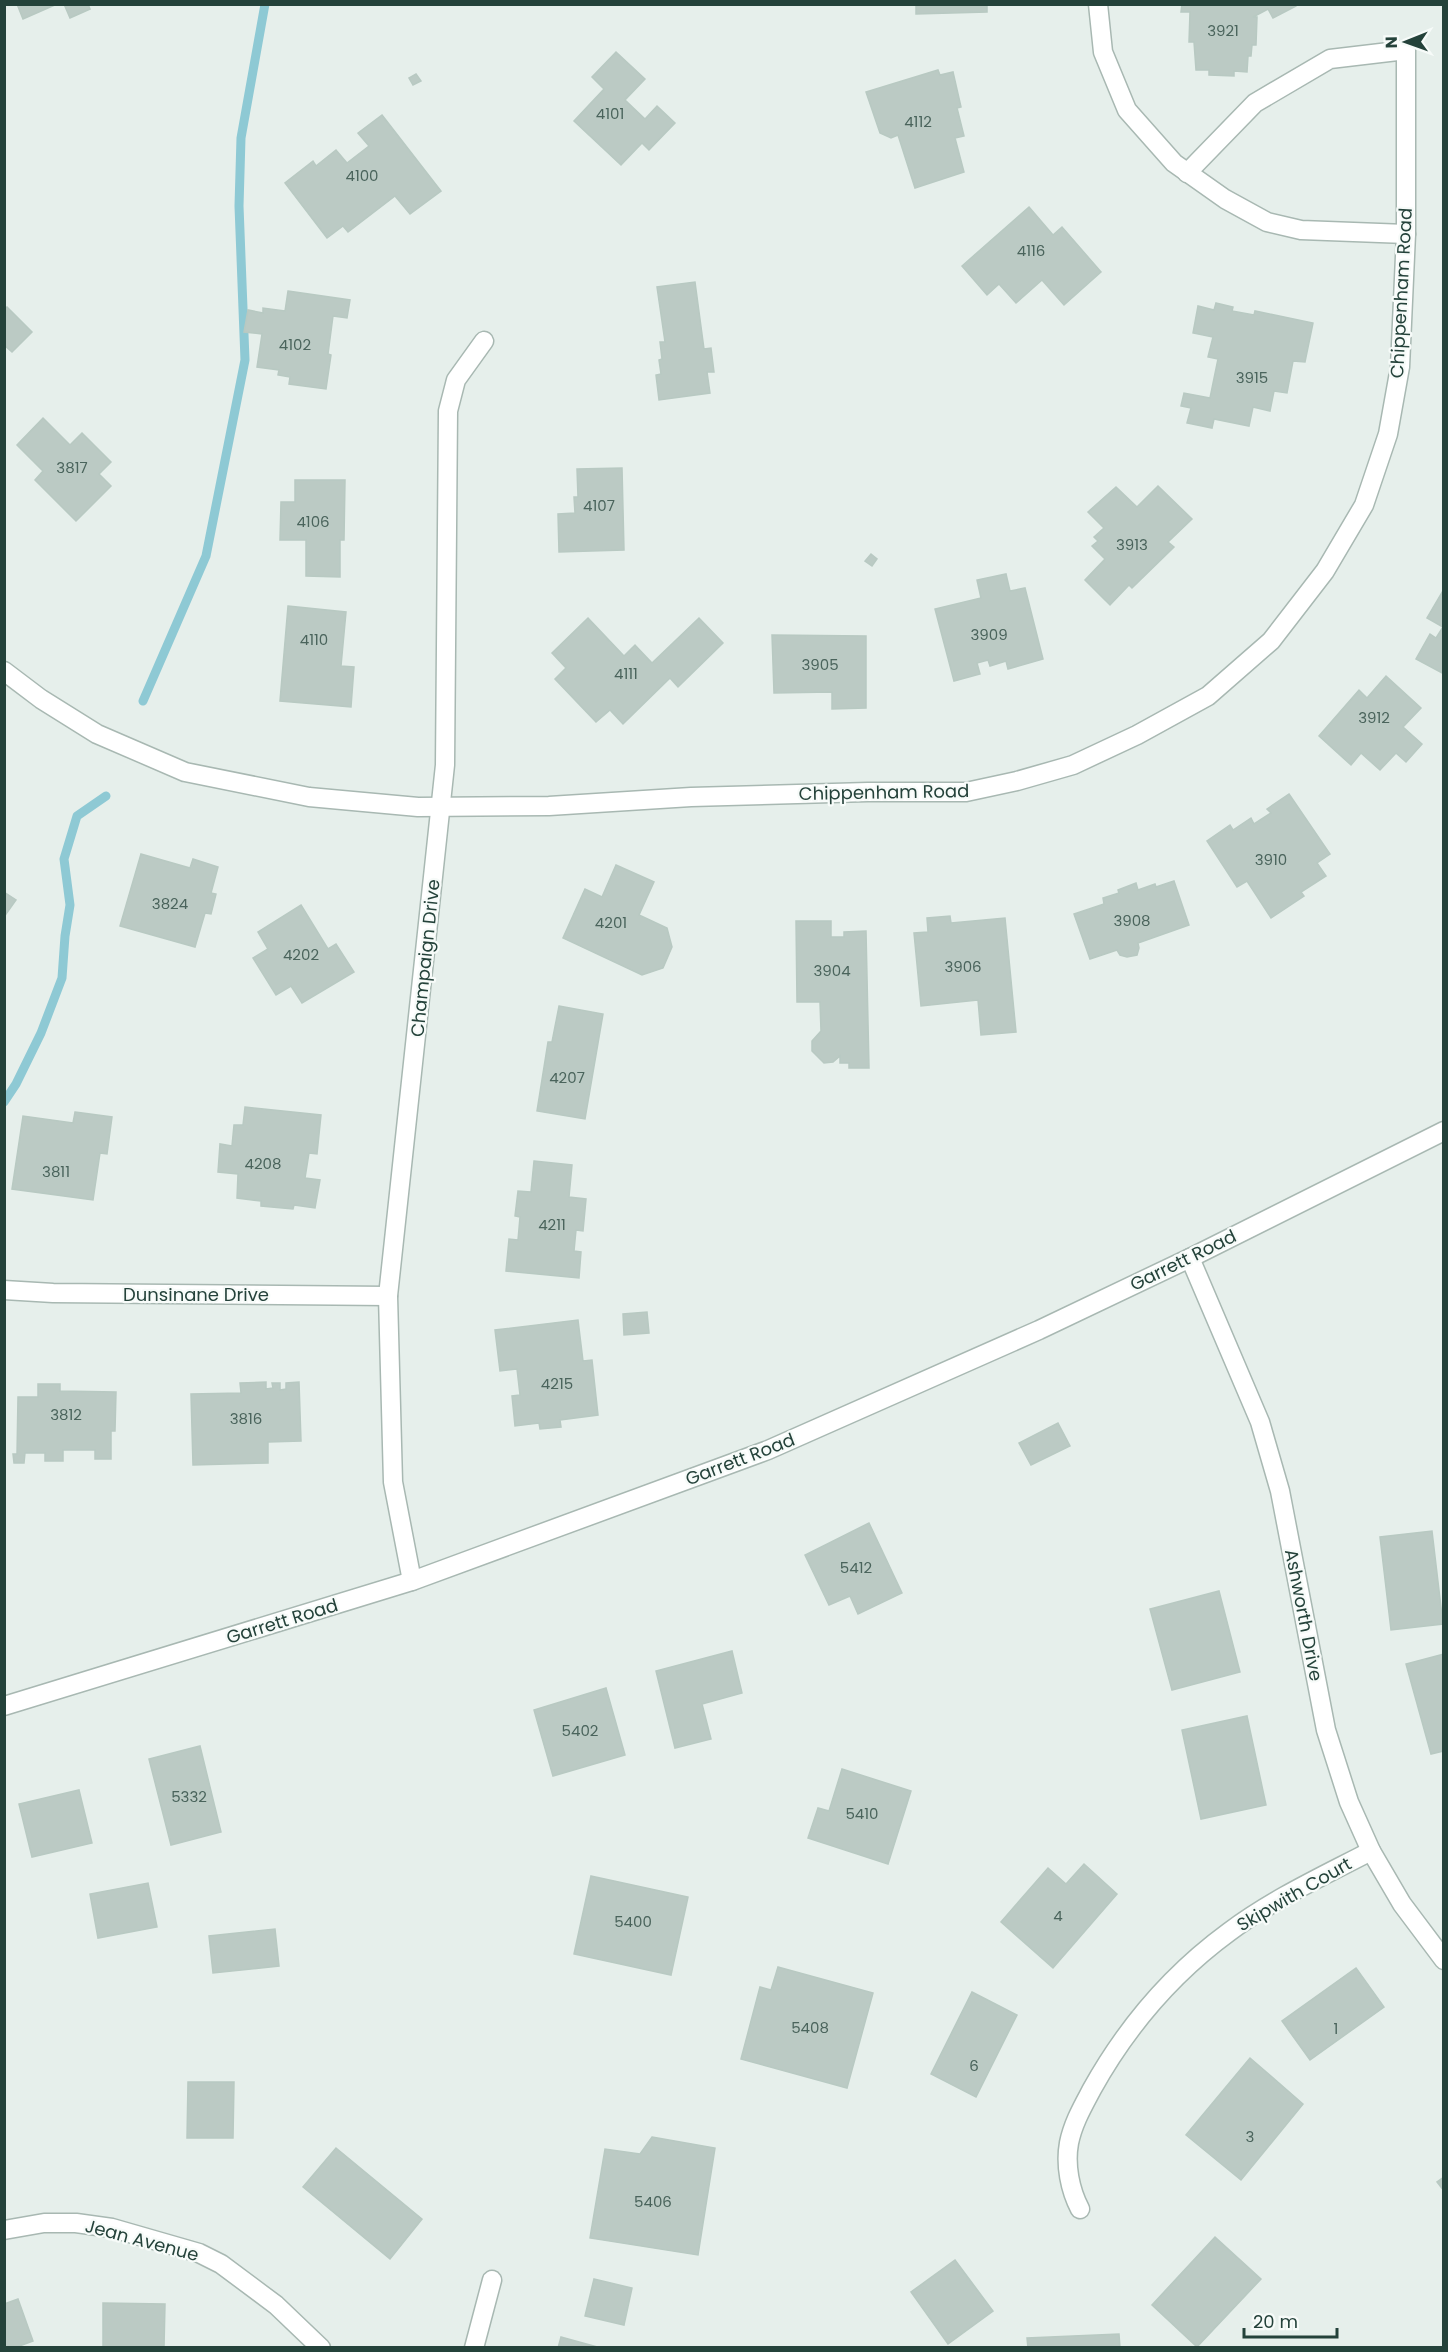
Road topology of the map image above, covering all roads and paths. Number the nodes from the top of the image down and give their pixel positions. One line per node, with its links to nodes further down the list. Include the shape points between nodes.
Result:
1 (1098, 4): 2 (street, via 1103,52 1127,110)
2 (1187, 173): 3 (street, via 1267,222 1301,230); 3 (street, Chippenham Road, via 1255,103 1330,59 1407,50)
3 (1406, 234): 6 (street, Chippenham Road, via 1400,367 1388,435 1364,506 1325,571 1271,641 1208,696 1073,765 966,792)
4 (484, 341): 6 (street, Champaign Drive, via 456,380 448,411 445,765)
5 (4, 672): 6 (street, Chippenham Road, via 98,734 185,772 309,797)
6 (441, 807): 10 (street, Champaign Drive)
7 (1443, 1131): 8 (street, Garrett Road)
8 (1190, 1258): 11 (street, Garrett Road, via 936,1377 768,1450); 13 (street, Ashworth Drive, via 1260,1422 1280,1491 1326,1730 1349,1802)
9 (4, 1290): 10 (street, Dunsinane Drive)
10 (388, 1296): 11 (street, Champaign Drive, via 393,1482)
11 (412, 1581): 12 (street, Garrett Road)
12 (4, 1706)
13 (1371, 1851): 14 (street, Ashworth Drive, via 1402,1904); 15 (street, Skipwith Court, via 1275,1901 1229,1932 1183,1970 1141,2016 1078,2114 1069,2144 1068,2172)
14 (1443, 1960)
15 (1080, 2209)
16 (4, 2230): 18 (street, Jean Avenue, via 44,2223 76,2223 112,2228 199,2253 221,2264 276,2305)
17 (492, 2280): 19 (street)
18 (321, 2348)
19 (474, 2348)

